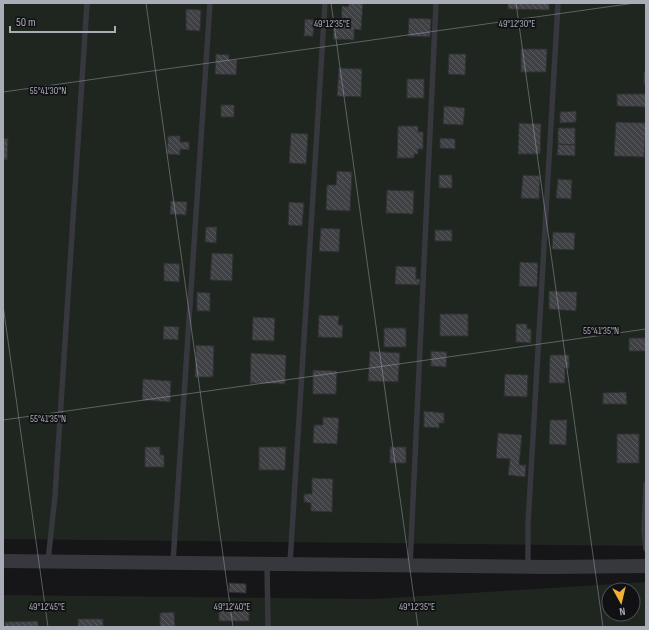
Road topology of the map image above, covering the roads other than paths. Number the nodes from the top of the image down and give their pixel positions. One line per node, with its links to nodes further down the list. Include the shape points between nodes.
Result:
1 (87, 3): 9 (lane, via 56,496)
2 (210, 3): 10 (lane)
3 (325, 3): 12 (lane)
4 (436, 3): 13 (lane)
5 (558, 3): 15 (lane)
6 (646, 484): 7 (lane)
7 (646, 549)
8 (3, 561): 9 (street)
9 (48, 562): 10 (street)
10 (173, 562): 11 (street)
11 (266, 563): 12 (street); 16 (lane)
12 (290, 563): 13 (street)
13 (410, 565): 15 (street)
14 (646, 566): 15 (street)
15 (528, 567)
16 (268, 627)

